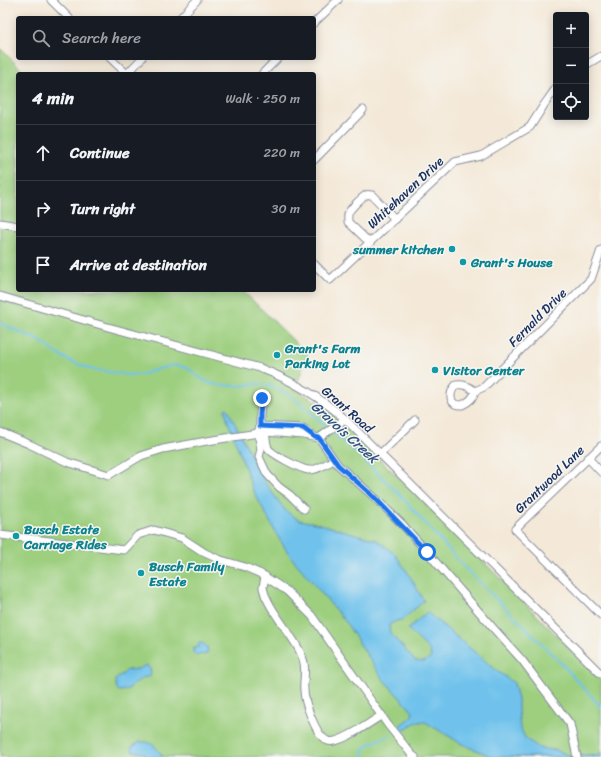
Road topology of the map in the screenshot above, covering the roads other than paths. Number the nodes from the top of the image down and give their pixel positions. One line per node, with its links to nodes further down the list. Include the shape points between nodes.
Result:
1 (51, 0): 4 (street)
2 (197, 0): 5 (street)
3 (338, 0): 6 (street)
4 (67, 16)
5 (182, 16)
6 (316, 21)
7 (601, 56): 11 (street)
8 (112, 60): 12 (street)
9 (140, 60): 13 (street)
10 (276, 60): 14 (street)
11 (589, 63)
12 (125, 72)
13 (129, 72)
14 (264, 72)
15 (553, 92): 18 (street, Whitehaven Drive, via 530,127 481,156 454,162)
16 (363, 110): 17 (street)
17 (316, 158)
18 (395, 219): 21 (street, Whitehaven Drive); 21 (street, via 372,195 368,194 356,203 349,212 348,222)
19 (0, 223): 20 (street)
20 (16, 226)
21 (370, 243): 23 (street, Whitehaven Drive, via 330,280)
22 (601, 250): 25 (street, Fernald Drive, via 591,279 484,387)
23 (316, 266)
24 (0, 296): 27 (street, Grant Road, via 260,368 312,394)
25 (475, 391)
26 (262, 398): 29 (street)
27 (345, 419): 32 (street); 34 (street, Grant Road)
28 (416, 420): 34 (street)
29 (260, 426): 31 (street); 32 (street, via 303,428)
30 (0, 432): 31 (street, via 67,462 109,474 141,456 163,449)
31 (262, 433): 32 (street); 36 (street, via 272,452 309,470); 38 (street, via 259,457 267,474 278,487)
32 (317, 438): 36 (street)
33 (601, 446): 35 (street, Grantwood Lane)
34 (380, 454): 42 (street, Grant Road)
35 (588, 458): 37 (street); 41 (street, Grantwood Lane, via 515,528)
36 (334, 460): 44 (street, via 403,525 522,660 570,724)
37 (601, 472)
38 (304, 508)
39 (0, 535): 40 (street, via 124,550 138,535 154,530 182,538 218,560 245,566)
40 (265, 576): 43 (street, via 287,591 312,616); 43 (street, via 263,588 271,608 301,653 304,663 305,699 322,738 328,741 342,739)
41 (601, 615)
42 (601, 674)
43 (382, 716): 45 (street)
44 (577, 755)
45 (415, 757)

